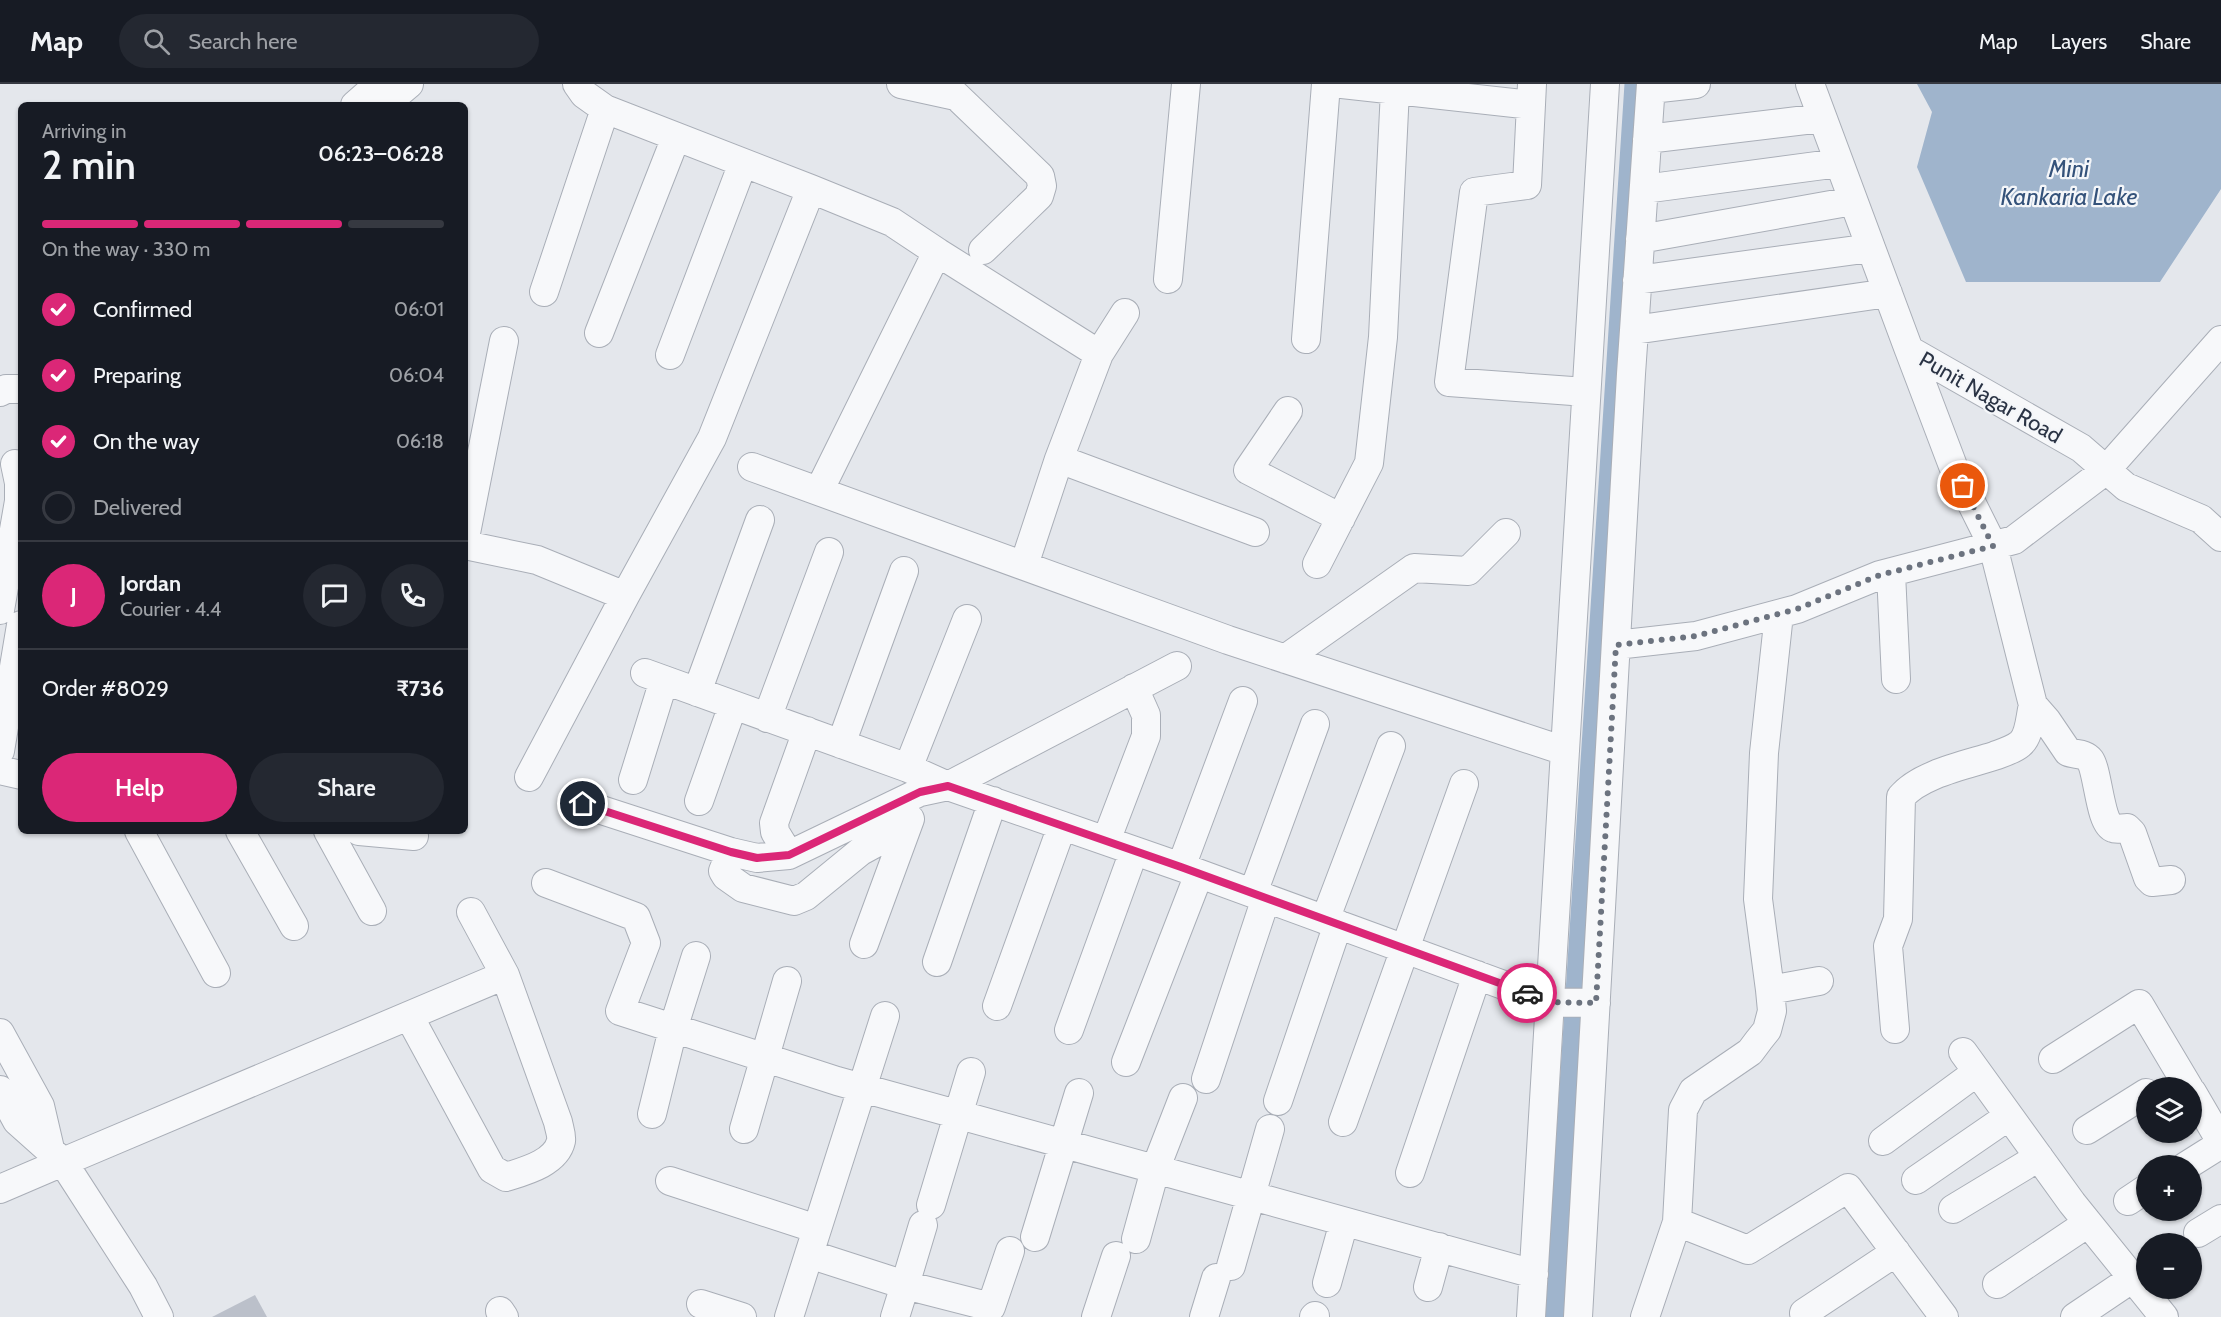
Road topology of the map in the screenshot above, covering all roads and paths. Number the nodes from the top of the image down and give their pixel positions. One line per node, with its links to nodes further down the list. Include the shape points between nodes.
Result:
1 (379, 84): 15 (street)
2 (409, 84): 16 (street)
3 (577, 84): 17 (street)
4 (901, 84): 12 (street)
5 (1186, 84): 30 (street)
6 (1326, 84): 37 (street)
7 (1342, 84): 13 (street)
8 (1605, 84): 45 (street)
9 (1696, 84): 11 (street)
10 (1810, 84): 18 (street, Punit Nagar Road)
11 (1651, 86): 20 (street)
12 (950, 90): 28 (street, via 1040,176 1038,196)
13 (1395, 90): 14 (street); 54 (street, via 1383,337 1370,463)
14 (1532, 95): 45 (street, via 1527,185 1474,192 1449,382)
15 (358, 102)
16 (388, 102)
17 (605, 110): 19 (street); 32 (street)
18 (1822, 118): 20 (street); 22 (street, Punit Nagar Road)
19 (676, 137): 21 (street); 36 (street)
20 (1647, 139): 24 (street)
21 (743, 163): 23 (street); 42 (street)
22 (1839, 163): 24 (street); 25 (street, Punit Nagar Road)
23 (810, 189): 29 (street, via 892,222); 67 (street, via 712,438)
24 (1644, 189): 26 (street)
25 (1853, 201): 26 (street); 27 (street, Punit Nagar Road)
26 (1640, 239): 31 (street)
27 (1871, 248): 31 (street); 33 (street, Punit Nagar Road)
28 (983, 250)
29 (937, 252): 41 (street); 52 (street)
30 (1168, 279)
31 (1637, 280): 35 (street)
32 (543, 292)
33 (1888, 293): 35 (street); 40 (street, Punit Nagar Road)
34 (1125, 313): 41 (street)
35 (1634, 330): 72 (street)
36 (599, 333)
37 (1306, 339)
38 (2221, 340): 50 (street)
39 (504, 341): 56 (street)
40 (1909, 350): 50 (street, Punit Nagar Road, via 2081,448); 61 (street, via 1953,466)
41 (1099, 354): 47 (street)
42 (670, 355)
43 (18, 389): 44 (street)
44 (0, 392)
45 (1586, 392): 87 (street)
46 (1288, 411): 54 (street, via 1248,470)
47 (1059, 459): 57 (street); 64 (street)
48 (12, 462): 51 (street)
49 (752, 467): 52 (street)
50 (2106, 470): 59 (street, Punit Nagar Road, via 2126,487 2201,519); 61 (street, via 2014,540)
51 (18, 478)
52 (819, 491): 64 (street)
53 (18, 507): 68 (street)
54 (1341, 518): 63 (street)
55 (760, 520): 77 (street)
56 (468, 523)
57 (1255, 532)
58 (1506, 533): 73 (street, via 1468,571 1414,568)
59 (2221, 537)
60 (468, 546): 67 (street, via 537,560)
61 (1993, 546): 66 (street); 80 (street)
62 (829, 552): 81 (street)
63 (1317, 564)
64 (1024, 565): 73 (street)
65 (904, 571): 84 (street)
66 (1891, 573): 69 (street); 75 (street)
67 (625, 596): 90 (street)
68 (0, 609)
69 (1779, 614): 72 (street, via 1696,636); 126 (street, via 1764,753 1758,900)
70 (967, 619): 92 (street)
71 (18, 643): 86 (street)
72 (1616, 645): 128 (street)
73 (1285, 659): 87 (street)
74 (1177, 666): 76 (street)
75 (1896, 679)
76 (1134, 688): 94 (street); 105 (street, via 1146,715 1146,736)
77 (697, 692): 79 (street); 91 (street, via 654,677)
78 (1243, 701): 109 (street)
79 (733, 705): 81 (street); 95 (street)
80 (2032, 705): 110 (street, via 2068,752 2091,761 2109,826 2127,828 2132,833 2148,878 2152,882); 133 (street, via 2028,729 2020,744 1921,781 1901,797 1898,919 1888,946)
81 (767, 718): 83 (street)
82 (1315, 724): 112 (street)
83 (807, 731): 84 (street); 108 (street, via 774,823)
84 (841, 744): 92 (street)
85 (1391, 746): 115 (street)
86 (0, 751)
87 (1565, 751): 127 (street)
88 (0, 770): 89 (street)
89 (18, 774)
90 (529, 777)
91 (633, 780)
92 (914, 780): 94 (street); 98 (street); 108 (street)
93 (1464, 784): 118 (street)
94 (948, 786): 96 (street)
95 (699, 801)
96 (993, 801): 99 (street); 120 (street)
97 (583, 804): 107 (street)
98 (907, 826): 107 (street, via 861,851 806,896 794,901 743,888 726,876 723,871); 117 (street)
99 (1062, 826): 105 (street); 129 (street)
100 (141, 834): 121 (street)
101 (242, 834): 116 (street)
102 (330, 834): 113 (street)
103 (392, 834): 104 (street)
104 (414, 836)
105 (1106, 841): 106 (street)
106 (1134, 851): 109 (street); 134 (street)
107 (731, 852): 108 (street, via 757,858)
108 (789, 855)
109 (1190, 871): 112 (street); 138 (street)
110 (2171, 880)
111 (546, 883): 132 (street, via 636,917 646,943 620,1011)
112 (1259, 896): 115 (street); 141 (street)
113 (372, 911)
114 (471, 912): 122 (street)
115 (1332, 922): 118 (street); 147 (street)
116 (294, 926)
117 (864, 944)
118 (1405, 949): 123 (street); 152 (street)
119 (696, 956): 132 (street)
120 (936, 963)
121 (216, 973)
122 (506, 975): 130 (street); 130 (street, via 561,1139 557,1151 534,1168 506,1177 492,1169)
123 (1477, 975): 127 (street); 163 (street)
124 (787, 981): 136 (street)
125 (1819, 981): 126 (street)
126 (1770, 990): 170 (street, via 1772,1011 1767,1030 1750,1052 1693,1091 1683,1110)
127 (1550, 1002): 128 (street); 177 (street)
128 (1596, 1003): 194 (street)
129 (997, 1006)
130 (409, 1016): 160 (street)
131 (885, 1016): 142 (street)
132 (673, 1029): 136 (street); 149 (street)
133 (1895, 1029)
134 (1069, 1030)
135 (0, 1033): 160 (street, via 40,1106)
136 (764, 1058): 142 (street); 153 (street)
137 (2053, 1059): 140 (street, via 2139,1004)
138 (1126, 1062)
139 (971, 1072): 150 (street)
140 (2183, 1077)
141 (1206, 1079)
142 (862, 1088): 150 (street); 173 (street)
143 (0, 1090): 160 (street, via 17,1121)
144 (1079, 1093): 158 (street)
145 (1183, 1098): 162 (street)
146 (2136, 1099): 155 (street)
147 (1278, 1101)
148 (2202, 1110): 157 (street)
149 (652, 1114)
150 (959, 1115): 158 (street); 181 (street)
151 (2010, 1116): 156 (street, via 1970,1062); 161 (street); 164 (street)
152 (1343, 1122)
153 (744, 1129)
154 (1270, 1129): 167 (street)
155 (2087, 1130)
156 (1883, 1141)
157 (2221, 1143): 159 (street)
158 (1064, 1144): 162 (street); 172 (street)
159 (2202, 1155)
160 (57, 1156): 166 (street); 187 (street, via 143,1286)
161 (2038, 1156): 168 (street); 171 (street)
162 (1155, 1170): 167 (street); 191 (street)
163 (1410, 1173)
164 (1916, 1180)
165 (670, 1181): 173 (street)
166 (0, 1189)
167 (1250, 1196): 169 (street); 192 (street)
168 (1953, 1209)
169 (1344, 1222): 174 (street); 179 (street)
170 (1677, 1222): 176 (street, via 1748,1250 1848,1188); 195 (street)
171 (2088, 1223): 178 (street); 180 (street)
172 (1035, 1237)
173 (813, 1241): 181 (street); 189 (street)
174 (1439, 1248): 177 (street); 182 (street)
175 (1010, 1251): 184 (street)
176 (1896, 1252): 185 (street); 186 (street)
177 (1534, 1274): 193 (street)
178 (2133, 1278): 196 (street); 197 (street)
179 (1327, 1282)
180 (1997, 1284)
181 (905, 1285): 184 (street); 190 (street)
182 (1428, 1287)
183 (701, 1304): 188 (street)
184 (990, 1312)
185 (1804, 1313)
186 (1939, 1315)
187 (159, 1317)
188 (742, 1317)
189 (789, 1317)
190 (895, 1317)
191 (1096, 1317)
192 (1204, 1317)
193 (1531, 1317)
194 (1578, 1317)
195 (1645, 1317)
196 (2075, 1317)
197 (2164, 1317)

